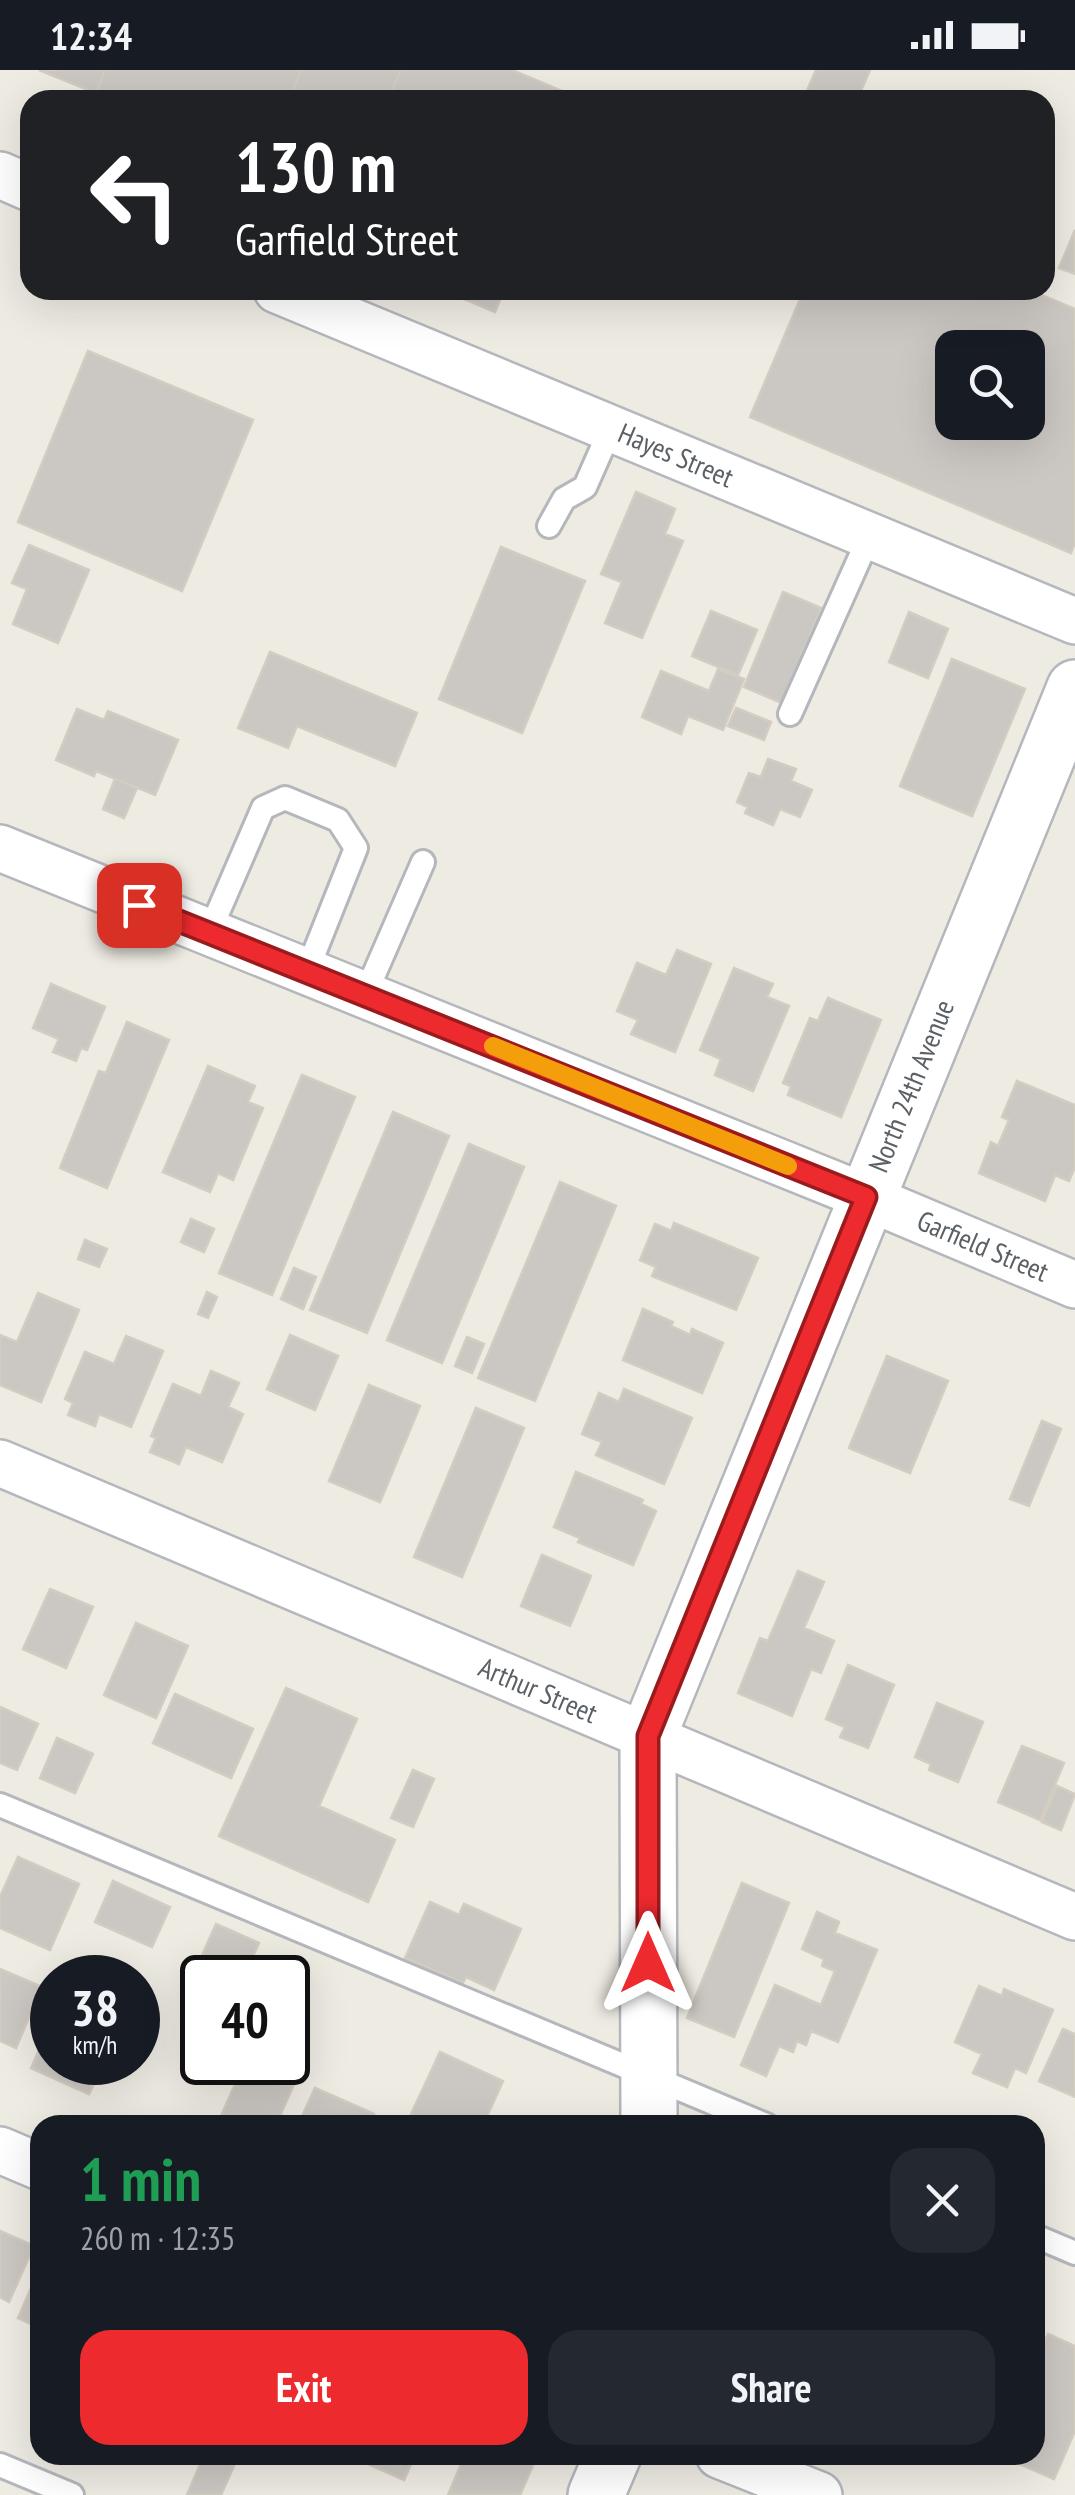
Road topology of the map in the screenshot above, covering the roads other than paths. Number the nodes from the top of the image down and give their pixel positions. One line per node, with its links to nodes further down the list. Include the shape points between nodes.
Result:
1 (301, 300): 2 (street, Hayes Street)
2 (611, 428): 3 (lane, via 585,487 564,499); 4 (street, Hayes Street)
3 (549, 526)
4 (870, 535): 5 (street, Hayes Street); 7 (lane)
5 (1075, 621)
6 (1075, 688): 13 (street, North 24th Avenue)
7 (790, 714)
8 (0, 848): 10 (street, Garfield Street)
9 (423, 862): 12 (lane)
10 (209, 933): 11 (street, Garfield Street); 11 (lane, via 262,808 285,798 338,820 356,848)
11 (307, 971): 12 (street, Garfield Street)
12 (366, 995): 13 (street, Garfield Street)
13 (866, 1197): 14 (street, Garfield Street); 16 (street, North 24th Avenue)
14 (1075, 1286)
15 (0, 1463): 16 (street, Arthur Street)
16 (648, 1736): 18 (street, Arthur Street); 19 (street, North 24th Avenue)
17 (0, 1805): 19 (lane)
18 (1075, 1917)
19 (649, 2101): 20 (lane)
20 (717, 2115)
21 (0, 2150): 22 (street)
22 (30, 2163)
23 (1045, 2240): 24 (lane)
24 (1075, 2253)
25 (0, 2465): 28 (lane)
26 (609, 2465): 29 (street)
27 (744, 2465): 30 (street)
28 (72, 2495)
29 (596, 2495)
30 (819, 2495)

